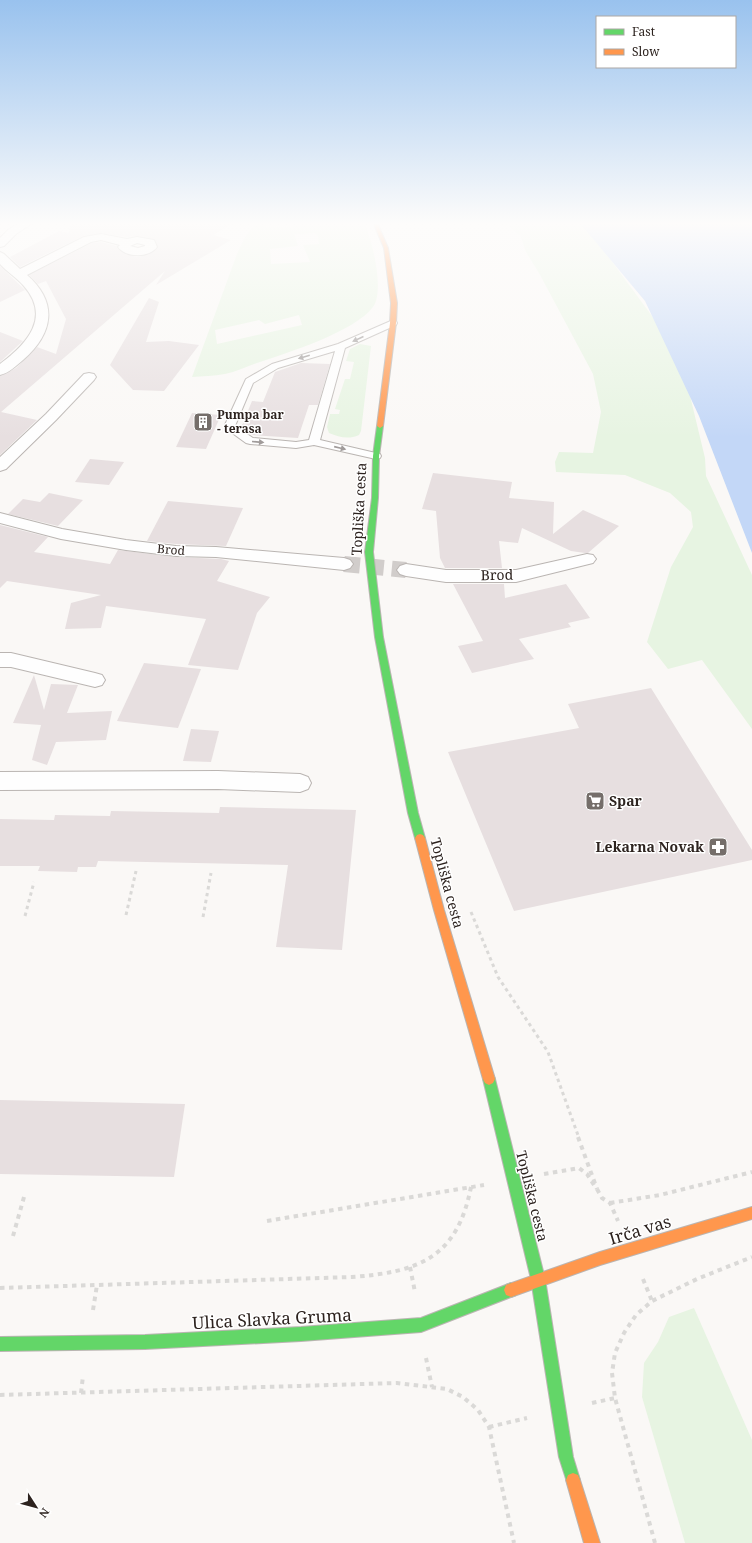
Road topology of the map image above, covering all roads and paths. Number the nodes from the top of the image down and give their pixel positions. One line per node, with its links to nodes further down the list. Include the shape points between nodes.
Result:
1 (36, 294): 5 (street, via 44,314 41,331 29,347)
2 (393, 294): 3 (main road, Topliška cesta)
3 (393, 322): 4 (lane, one-way to 4); 8 (main road, Topliška cesta)
4 (341, 346): 7 (lane); 7 (lane, one-way to 7, via 275,366 249,381 229,427 250,441 296,445)
5 (0, 371)
6 (89, 377): 9 (street)
7 (314, 442): 8 (lane, one-way to 8)
8 (376, 456): 33 (main road, Topliška cesta, via 375,498 369,552 379,637 413,813 489,1079)
9 (0, 466)
10 (0, 518): 12 (street, Brod, via 61,534 126,545)
11 (587, 559): 13 (street, Brod, via 516,576 446,576)
12 (344, 564)
13 (406, 570)
14 (0, 660): 15 (street, via 11,660)
15 (95, 680)
16 (0, 780): 17 (street, via 218,780)
17 (300, 783)
18 (136, 871): 22 (path)
19 (212, 872): 24 (path)
20 (34, 882): 23 (path)
21 (469, 906): 27 (path, via 498,977 548,1052)
22 (126, 915)
23 (25, 916)
24 (203, 917)
25 (566, 1170): 27 (path, via 579,1168 587,1174)
26 (752, 1172): 27 (path, via 660,1195 610,1203 602,1198)
27 (597, 1189)
28 (24, 1197): 31 (path)
29 (752, 1213): 33 (main road, Irča vas)
30 (267, 1221): 34 (path, via 471,1188 461,1224 450,1243 433,1256 410,1268 387,1273)
31 (13, 1236)
32 (752, 1257): 39 (path, via 697,1278 652,1301 636,1315 624,1332 615,1354 612,1373 615,1398)
33 (538, 1279): 35 (main road, Ulica Slavka Gruma, via 421,1325 153,1342); 38 (main road, Topliška cesta, via 566,1457)
34 (0, 1288)
35 (0, 1344)
36 (0, 1395): 37 (path, via 397,1383 447,1389 463,1397 478,1410 489,1427)
37 (514, 1543)
38 (592, 1543)
39 (655, 1543)

